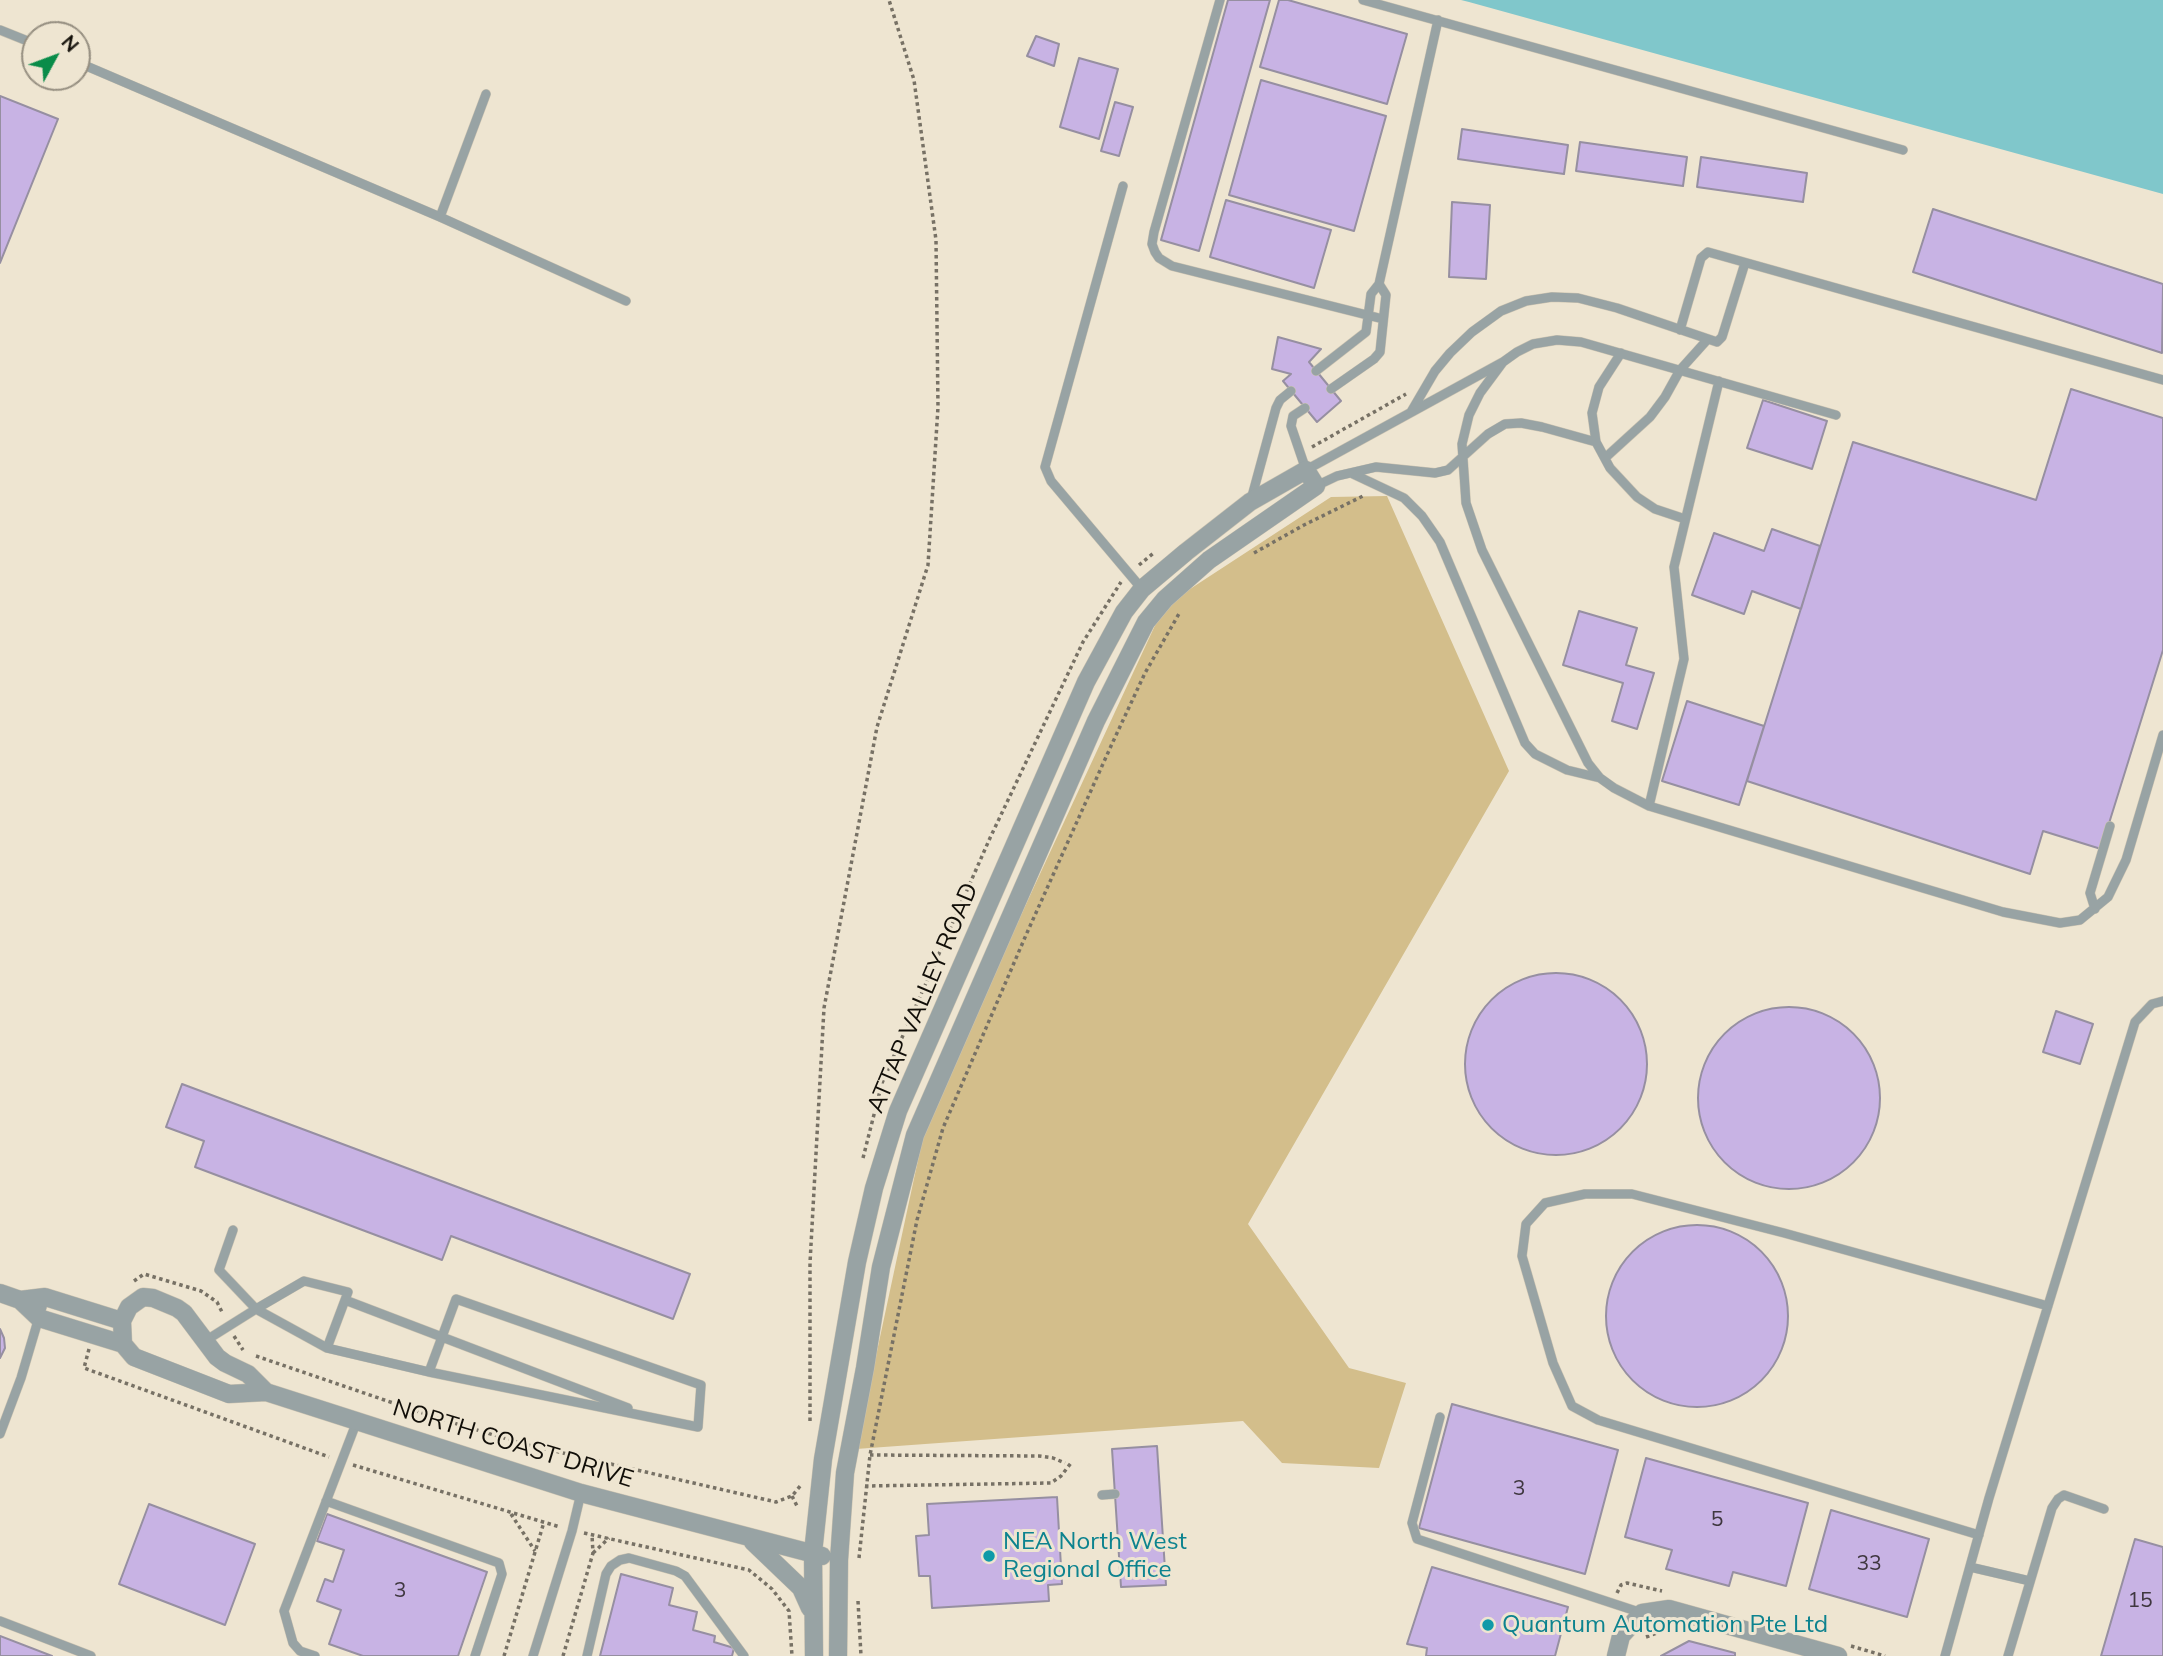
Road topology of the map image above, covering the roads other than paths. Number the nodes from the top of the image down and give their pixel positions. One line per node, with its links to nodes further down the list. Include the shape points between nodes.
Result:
1 (1220, 0): 14 (lane, via 1154,232 1155,253 1172,266)
2 (1363, 0): 3 (lane)
3 (1438, 20): 8 (lane); 12 (lane)
4 (0, 30): 5 (lane)
5 (21, 38)
6 (91, 68): 10 (lane)
7 (486, 94): 10 (lane)
8 (1903, 150)
9 (1123, 186): 37 (lane, via 1045,467 1051,481)
10 (440, 217): 13 (lane)
11 (1745, 263): 16 (lane, via 1704,254); 17 (lane, via 1722,337 1717,342); 22 (lane)
12 (1379, 284): 14 (lane, via 1371,294); 15 (lane, via 1386,295)
13 (626, 301)
14 (1369, 315): 15 (lane); 21 (lane, via 1363,336)
15 (1383, 319): 24 (lane, via 1380,352)
16 (1680, 330): 17 (lane); 27 (lane, via 1578,298 1526,301 1472,332 1429,381)
17 (1707, 340): 20 (lane)
18 (1620, 353): 19 (lane, via 1556,340 1533,344); 20 (lane); 29 (lane, via 1600,387 1592,413)
19 (1503, 362): 27 (lane); 30 (lane, via 1469,415)
20 (1680, 370): 23 (lane); 31 (lane, via 1650,417)
21 (1316, 371)
22 (2163, 380)
23 (1719, 381): 28 (lane); 36 (lane)
24 (1331, 389)
25 (1291, 391): 35 (lane, via 1276,408)
26 (1305, 408): 32 (lane, via 1291,423)
27 (1410, 413): 32 (lane)
28 (1836, 415)
29 (1596, 442): 30 (lane, via 1531,425 1505,424); 31 (lane)
30 (1462, 458): 33 (lane, via 1448,470 1435,473 1376,467); 39 (lane, via 1466,503 1482,550)
31 (1605, 458): 36 (lane, via 1637,497)
32 (1303, 462): 34 (street); 35 (street, ATTAP VALLEY ROAD)
33 (1353, 474): 34 (lane); 39 (lane, via 1404,498 1440,542 1525,743 1556,765)
34 (1316, 486): 46 (street, ATTAP VALLEY ROAD, via 1209,560 1146,622 1096,721 915,1135)
35 (1250, 502): 37 (street, ATTAP VALLEY ROAD)
36 (1685, 519): 40 (lane, via 1674,567 1684,659)
37 (1142, 589): 45 (street, ATTAP VALLEY ROAD, via 1124,612 1086,682 898,1111)
38 (2163, 735): 42 (lane, via 2126,860 2108,897)
39 (1600, 778): 40 (lane)
40 (1649, 806): 42 (lane, via 2028,918 2060,923 2080,920)
41 (2110, 826): 42 (lane, via 2090,893)
42 (2095, 909)
43 (2163, 1001): 51 (lane, via 2152,1004 2135,1022)
44 (233, 1230): 52 (lane, via 219,1270)
45 (857, 1262): 46 (street); 65 (street, ATTAP VALLEY ROAD)
46 (881, 1267): 66 (street, ATTAP VALLEY ROAD)
47 (0, 1293): 49 (street)
48 (45, 1297): 49 (street); 53 (lane); 54 (street)
49 (20, 1300): 53 (street)
50 (345, 1300): 52 (lane, via 348,1292 304,1281); 55 (lane); 58 (lane)
51 (2048, 1306): 72 (lane); 72 (lane, via 1632,1194 1585,1194 1545,1203 1526,1224 1522,1256 1553,1363 1572,1406 1598,1420)
52 (256, 1309): 56 (lane); 58 (lane)
53 (38, 1318): 57 (street); 64 (lane)
54 (122, 1321): 56 (street, NORTH COAST DRIVE, via 134,1301 153,1298 177,1308); 57 (street)
55 (442, 1336): 59 (lane); 61 (lane); 61 (lane, via 456,1299 701,1385 698,1427)
56 (205, 1341): 60 (street, NORTH COAST DRIVE, via 225,1363 248,1374)
57 (123, 1344): 60 (street, NORTH COAST DRIVE, via 141,1361 229,1394)
58 (327, 1348): 59 (lane)
59 (429, 1372): 61 (lane)
60 (266, 1392): 63 (street, NORTH COAST DRIVE)
61 (652, 1417)
62 (1440, 1417): 78 (lane, via 1412,1523 1418,1539)
63 (357, 1421): 67 (street, NORTH COAST DRIVE); 70 (lane)
64 (0, 1434)
65 (822, 1469): 66 (lane); 74 (street, ATTAP VALLEY ROAD)
66 (845, 1473): 75 (street, ATTAP VALLEY ROAD)
67 (581, 1493): 73 (street, NORTH COAST DRIVE); 84 (lane)
68 (1115, 1494): 69 (lane)
69 (1102, 1495)
70 (326, 1501): 82 (lane, via 284,1611 296,1647); 83 (lane, via 499,1563 502,1574)
71 (2104, 1509): 77 (lane, via 2064,1495 2058,1499)
72 (1979, 1535): 76 (lane)
73 (748, 1538): 74 (street, NORTH COAST DRIVE); 79 (street, NORTH COAST DRIVE, via 801,1588)
74 (813, 1553): 75 (street, NORTH COAST DRIVE); 79 (street, ATTAP VALLEY ROAD)
75 (839, 1560): 88 (street, ATTAP VALLEY ROAD)
76 (1970, 1567): 77 (lane); 91 (lane)
77 (2030, 1581): 92 (lane)
78 (1642, 1613): 89 (street, via 1621,1636); 90 (street, via 1669,1609)
79 (812, 1614): 87 (street, ATTAP VALLEY ROAD)
80 (0, 1621): 81 (lane)
81 (91, 1656)
82 (315, 1656)
83 (475, 1656)
84 (533, 1656)
85 (587, 1656): 86 (lane, via 606,1574 611,1566 629,1558 685,1576)
86 (744, 1656)
87 (814, 1656)
88 (838, 1656)
89 (1616, 1656)
90 (1838, 1656)
91 (1945, 1656)
92 (2008, 1656)

